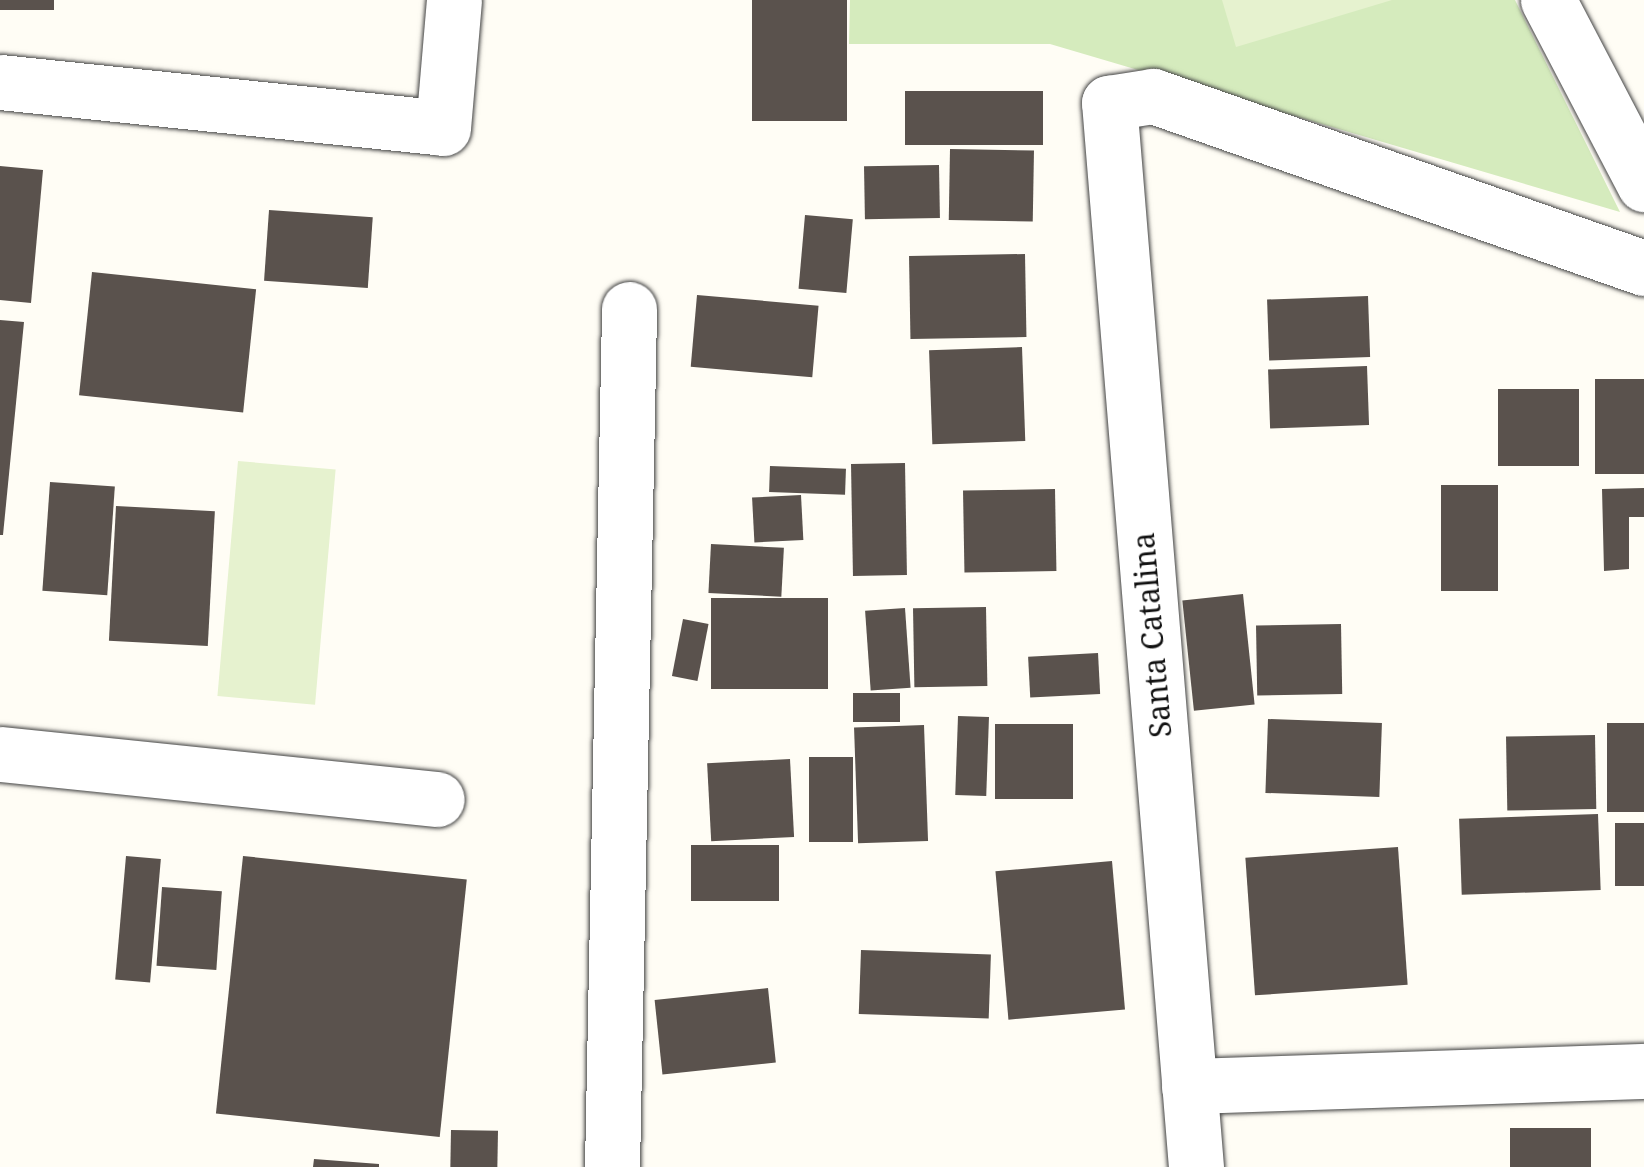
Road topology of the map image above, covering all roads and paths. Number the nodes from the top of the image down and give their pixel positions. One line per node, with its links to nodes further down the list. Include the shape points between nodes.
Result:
1 (454, 0): 3 (street, via 443,128)
2 (1548, 0): 4 (street)
3 (0, 82)
4 (1644, 184)
5 (1644, 268): 10 (street, Santa Catalina, via 1153,96 1109,102)
6 (629, 309): 11 (street, via 624,842)
7 (0, 754): 8 (street)
8 (438, 799)
9 (1644, 1071): 10 (street)
10 (1188, 1086): 12 (street, Santa Catalina)
11 (612, 1167)
12 (1196, 1167)

